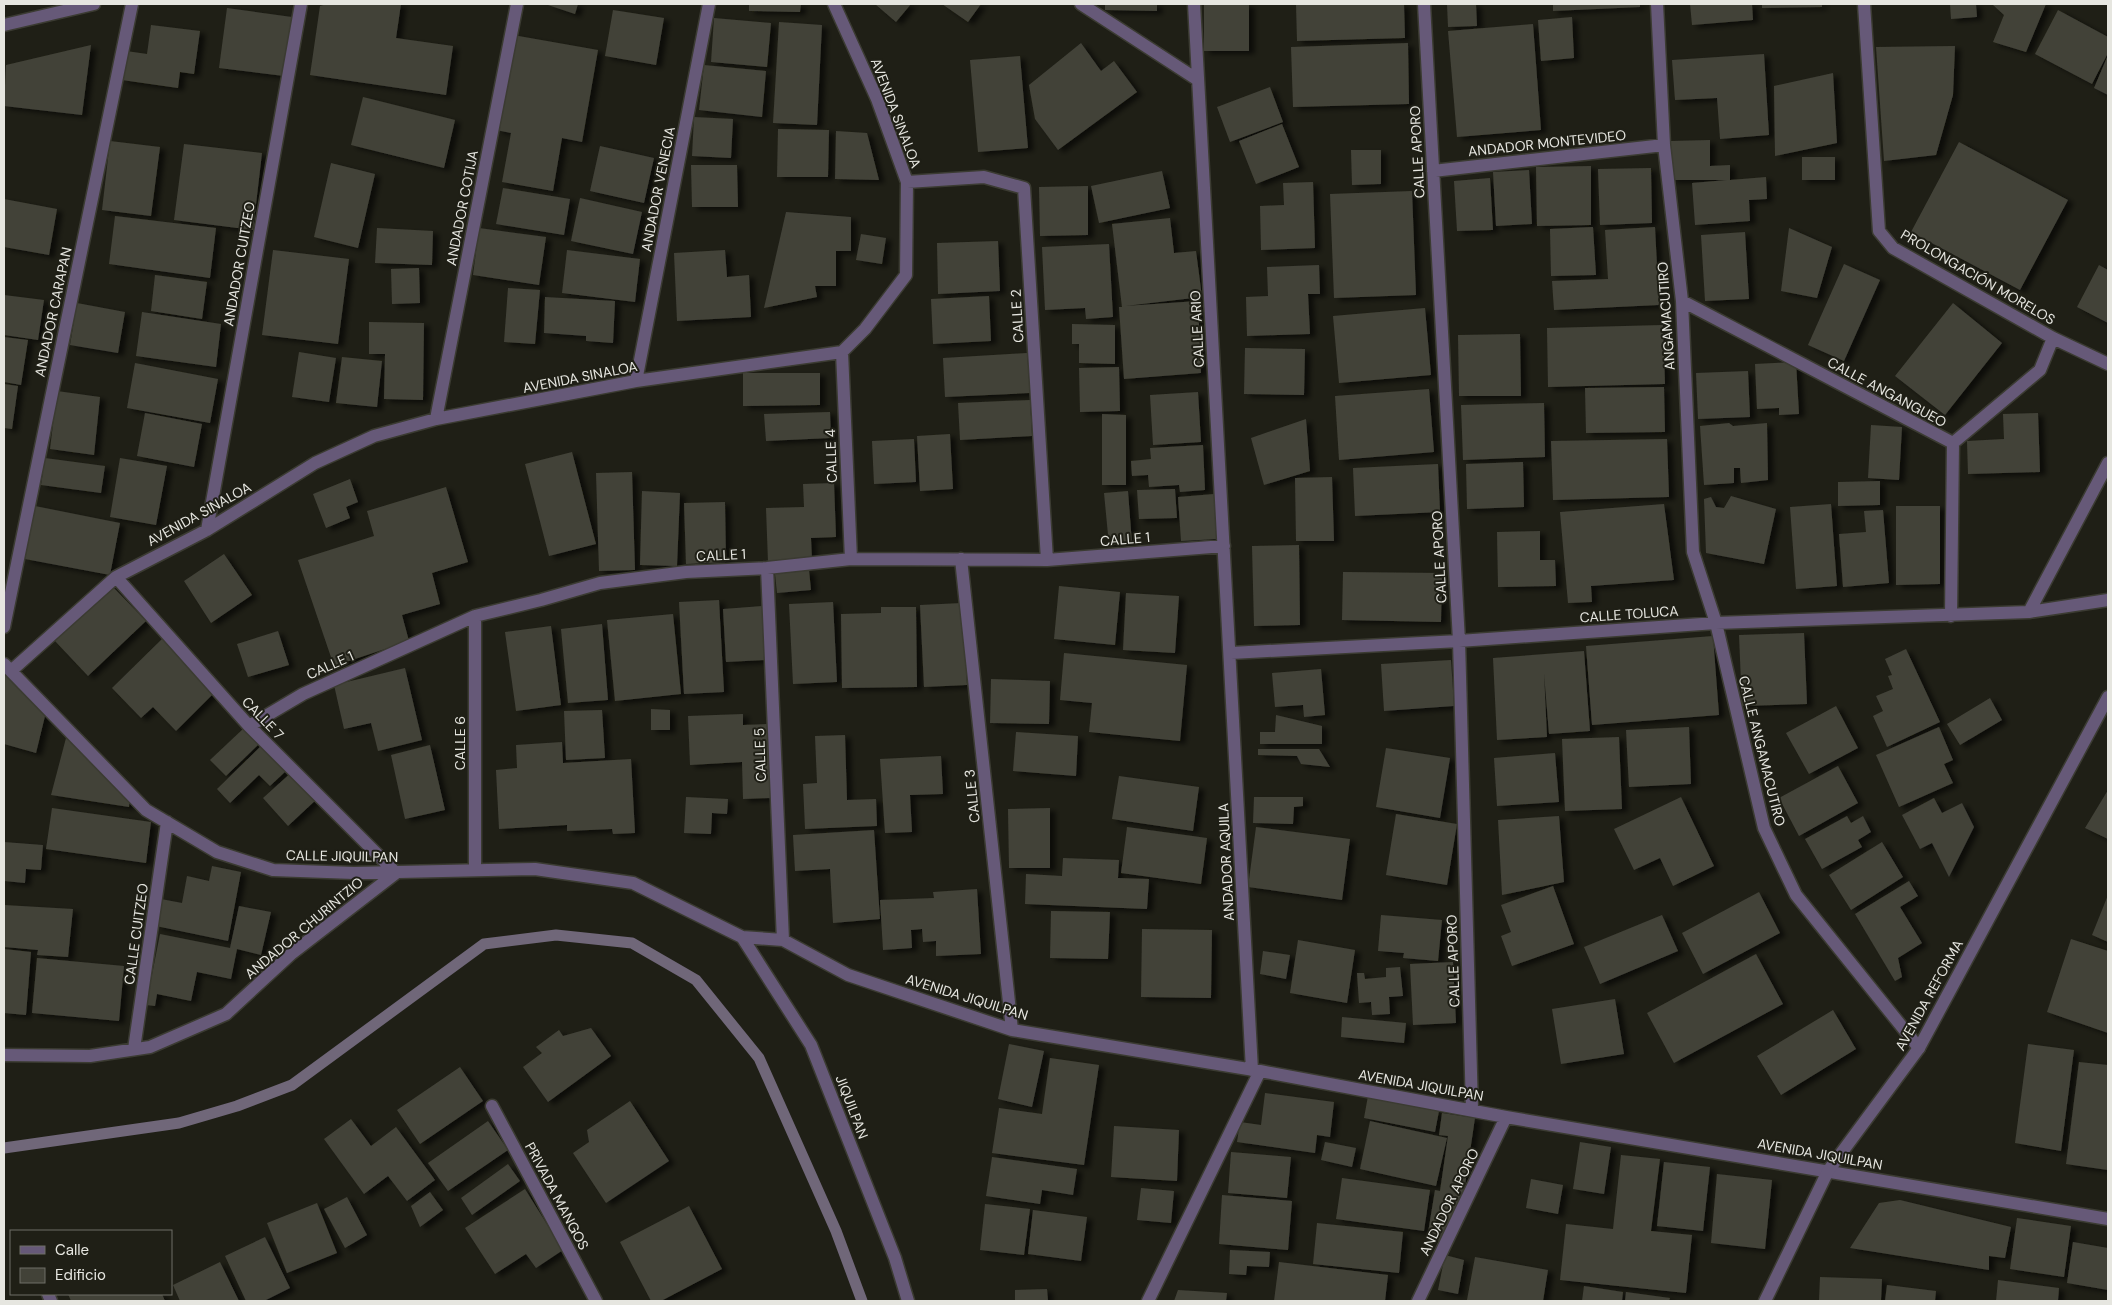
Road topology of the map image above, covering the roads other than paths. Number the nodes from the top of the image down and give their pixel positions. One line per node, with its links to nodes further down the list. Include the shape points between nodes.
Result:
1 (94, 4): 12 (street)
2 (132, 4): 37 (street, ANDADOR CARAPAN)
3 (301, 4): 25 (street, ANDADOR CUITZEO)
4 (517, 4): 22 (street, ANDADOR COTIJA)
5 (709, 4): 21 (street, ANDADOR VENECIA)
6 (834, 4): 16 (street, AVENIDA SINALOA, via 877,99)
7 (1081, 4): 13 (street)
8 (1194, 4): 13 (street, CALLE ARIO)
9 (1424, 4): 15 (street, CALLE APORO)
10 (1657, 4): 14 (street, ANGAMACUTIRO)
11 (1864, 4): 18 (street, PROLONGACIÓN MORELOS, via 1879,231 1893,248)
12 (4, 25)
13 (1198, 80): 26 (street, CALLE ARIO)
14 (1664, 145): 15 (street, ANDADOR MONTEVIDEO); 17 (street, ANGAMACUTIRO)
15 (1433, 171): 38 (street, CALLE APORO)
16 (907, 182): 19 (street, AVENIDA SINALOA, via 906,275 865,329); 29 (street, CALLE 2, via 984,177 1024,188)
17 (1682, 301): 23 (street, CALLE ANGANGUEO); 36 (street, ANGAMACUTIRO, via 1693,552)
18 (2053, 338): 20 (street, PROLONGACIÓN MORELOS); 23 (street, via 2040,370)
19 (842, 352): 21 (street, AVENIDA SINALOA); 27 (street, CALLE 4)
20 (2108, 364)
21 (636, 381): 22 (street, AVENIDA SINALOA)
22 (436, 419): 25 (street, AVENIDA SINALOA, via 374,436 315,463)
23 (1953, 443): 35 (street, CALLE ANGANGUEO)
24 (2108, 463): 33 (street)
25 (207, 530): 31 (street, AVENIDA SINALOA)
26 (1224, 546): 29 (street, CALLE 1); 39 (street, CALLE ARIO)
27 (851, 558): 28 (street, CALLE 1); 30 (street, CALLE 1)
28 (960, 559): 29 (street, CALLE 1); 48 (street, CALLE 3)
29 (1047, 560)
30 (767, 568): 34 (street, CALLE 1, via 686,572 600,582); 47 (street, CALLE 5)
31 (116, 577): 40 (street, AVENIDA SINALOA); 42 (street, CALLE 7)
32 (2108, 600): 33 (street, CALLE TOLUCA)
33 (2029, 612): 35 (street, CALLE TOLUCA)
34 (475, 616): 42 (street, CALLE 1, via 302,694); 44 (street, CALLE 6)
35 (1951, 616): 36 (street, CALLE TOLUCA)
36 (1716, 623): 38 (street, CALLE TOLUCA); 49 (street, CALLE ANGAMACUTIRO, via 1764,828 1796,895)
37 (4, 627)
38 (1459, 641): 39 (street, CALLE TOLUCA); 54 (street, CALLE APORO)
39 (1230, 653): 52 (street, ANDADOR AQUILA)
40 (7, 668): 43 (street, CALLE JIQUILPAN, via 146,810)
41 (2108, 697): 49 (street, AVENIDA REFORMA)
42 (249, 726): 45 (street, CALLE 7)
43 (167, 822): 45 (street, CALLE JIQUILPAN, via 217,852 273,870); 50 (street, CALLE CUITZEO)
44 (475, 870): 45 (street, CALLE JIQUILPAN); 46 (street, CALLE JIQUILPAN, via 535,869 632,883)
45 (396, 872): 50 (street, ANDADOR CHURINTZIO, via 291,954 226,1014 150,1047)
46 (742, 937): 47 (street, AVENIDA JIQUILPAN); 59 (street, JIQUILPAN, via 811,1046 895,1258)
47 (783, 940): 48 (street, AVENIDA JIQUILPAN, via 848,975)
48 (1012, 1030): 52 (street, AVENIDA JIQUILPAN)
49 (1920, 1048): 56 (street, AVENIDA REFORMA)
50 (134, 1049): 51 (street, ANDADOR CHURINTZIO, via 90,1056)
51 (4, 1055)
52 (1256, 1071): 54 (street, AVENIDA JIQUILPAN); 60 (street, ANDADOR AQUILA)
53 (492, 1106): 58 (street, PRIVADA MANGOS)
54 (1472, 1109): 55 (street, AVENIDA JIQUILPAN)
55 (1506, 1117): 56 (street, AVENIDA JIQUILPAN); 61 (street, ANDADOR APORO)
56 (1828, 1171): 57 (street, AVENIDA JIQUILPAN); 62 (street, AVENIDA REFORMA)
57 (2108, 1219)
58 (596, 1301)
59 (908, 1301)
60 (1148, 1301)
61 (1418, 1301)
62 (1765, 1301)

